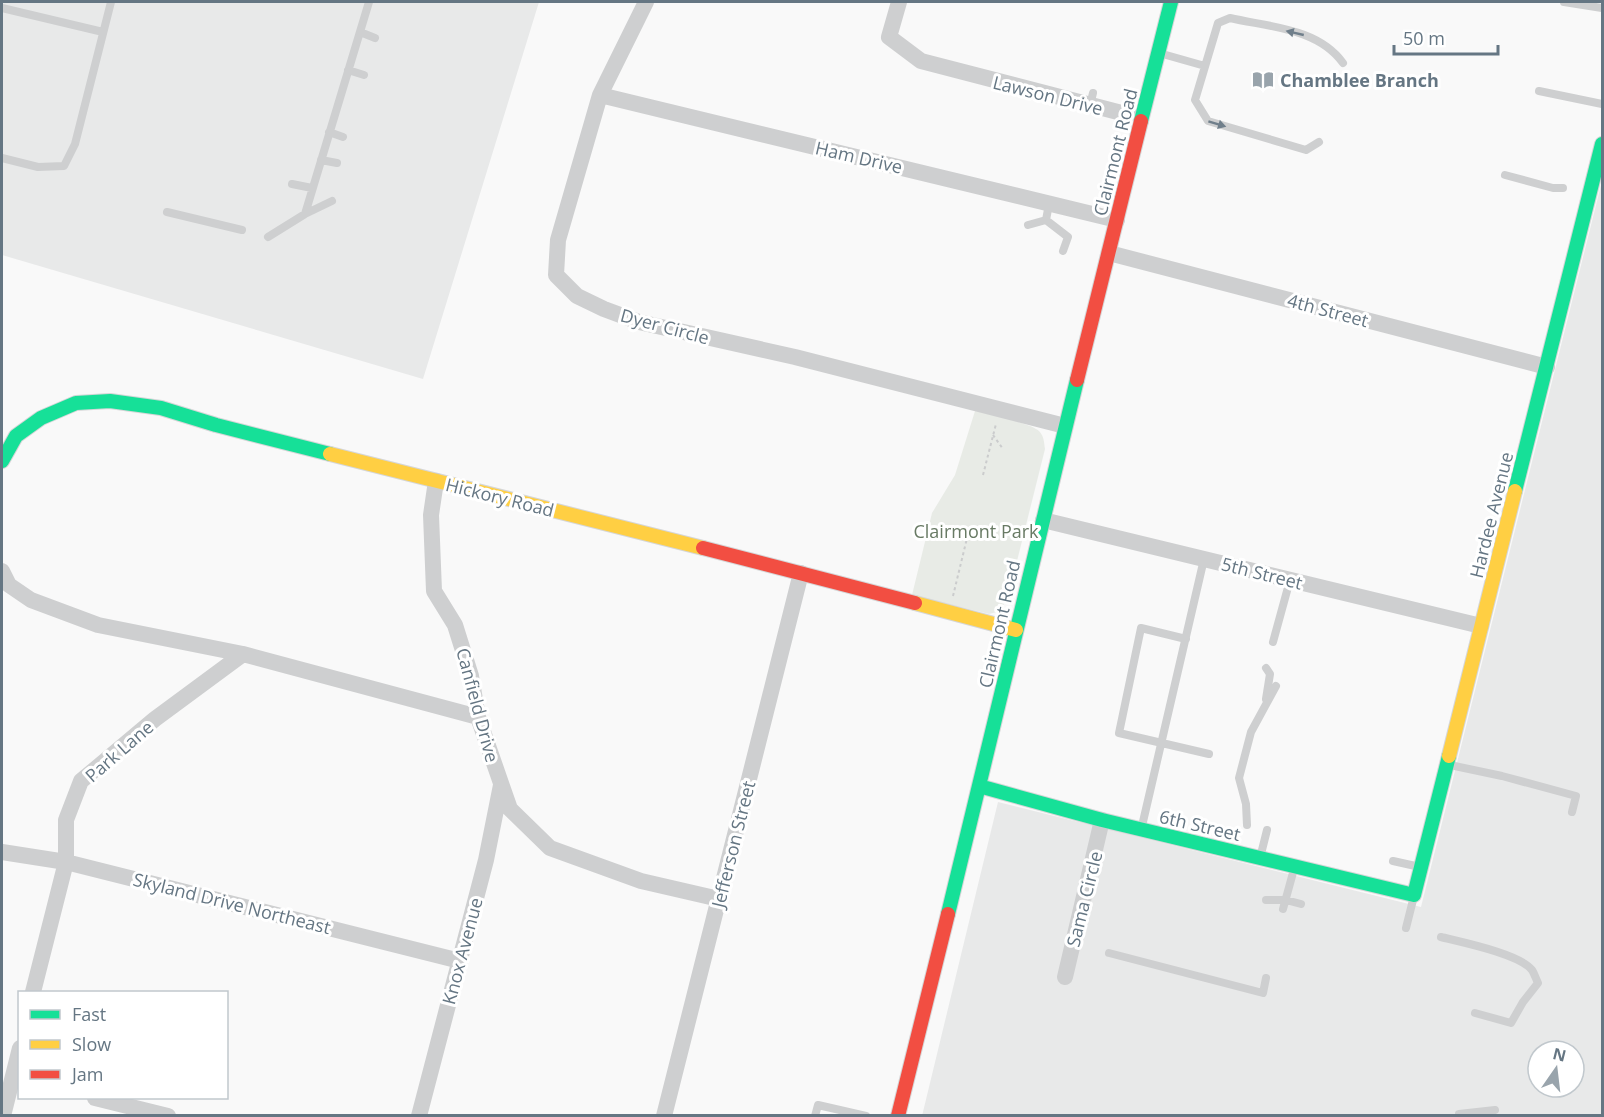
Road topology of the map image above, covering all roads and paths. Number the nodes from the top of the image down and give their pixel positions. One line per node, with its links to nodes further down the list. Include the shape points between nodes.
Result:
1 (111, 2): 9 (lane)
2 (369, 2): 10 (lane)
3 (646, 2): 18 (street, Dyer Circle)
4 (899, 2): 20 (street, Lawson Drive, via 889,37 921,61 1092,99)
5 (1172, 2): 12 (street, Clairmont Road)
6 (1564, 2): 8 (lane)
7 (2, 8): 9 (lane)
8 (1602, 8)
9 (103, 32): 25 (lane, via 75,144 64,166 38,167)
10 (360, 32): 11 (lane); 15 (lane)
11 (375, 38)
12 (1158, 53): 14 (lane); 20 (street, Clairmont Road)
13 (1343, 63): 14 (lane, one-way to 14, via 1313,37 1230,18 1218,22)
14 (1205, 66): 23 (lane, one-way to 23, via 1195,100 1208,121 1306,150)
15 (348, 70): 16 (lane); 21 (lane)
16 (364, 75)
17 (1539, 91): 19 (lane)
18 (600, 95): 34 (street, Ham Drive); 44 (street, Dyer Circle, via 558,240 556,275 577,296 665,329 795,357)
19 (1602, 104)
20 (1141, 118): 36 (street, Clairmont Road)
21 (329, 132): 22 (lane); 26 (lane)
22 (343, 137)
23 (1319, 142)
24 (1602, 144): 42 (street, Hardee Avenue, via 1585,193)
25 (2, 158)
26 (321, 160): 27 (lane); 30 (lane)
27 (338, 163)
28 (1505, 175): 31 (lane)
29 (292, 184): 30 (lane)
30 (312, 188): 35 (lane)
31 (1563, 188)
32 (332, 201): 35 (lane)
33 (167, 212): 38 (lane)
34 (1047, 212): 36 (street, Ham Drive); 37 (lane); 40 (lane, via 1068,237)
35 (305, 214): 39 (lane)
36 (1117, 220): 41 (street, Clairmont Road)
37 (1028, 225)
38 (242, 230)
39 (268, 237)
40 (1063, 251)
41 (1109, 253): 42 (street, 4th Street); 44 (street, Clairmont Road)
42 (1547, 367): 57 (street, Hardee Avenue, via 1518,453)
43 (997, 421): 45 (path)
44 (1065, 426): 50 (street, Clairmont Road)
45 (993, 435): 46 (path); 48 (path)
46 (1003, 449)
47 (2, 461): 49 (street, Hickory Road, via 16,436 42,418 76,403 110,400 162,408)
48 (983, 475)
49 (436, 481): 54 (street, Hickory Road); 65 (street, Canfield Drive, via 431,514 434,591 455,625 471,676)
50 (1043, 520): 52 (street, 5th Street); 58 (street, Clairmont Road)
51 (968, 534): 56 (path)
52 (1204, 559): 55 (street, 5th Street); 59 (lane)
53 (2, 571): 61 (street, via 9,585 31,600 98,625)
54 (801, 573): 58 (street, Hickory Road); 83 (street, Jefferson Street)
55 (1290, 580): 57 (street, 5th Street); 60 (lane)
56 (951, 604)
57 (1481, 626): 68 (street, Hardee Avenue)
58 (1016, 630): 70 (street, Clairmont Road)
59 (1186, 639): 66 (lane); 66 (lane, via 1141,628 1119,733)
60 (1273, 642)
61 (243, 654): 65 (street); 79 (street, Park Lane, via 81,781 66,820)
62 (1266, 668): 64 (lane, via 1270,674)
63 (1276, 686): 64 (lane)
64 (1265, 706): 73 (lane, via 1251,732 1239,777)
65 (478, 717): 69 (street, Canfield Drive)
66 (1161, 743): 67 (lane); 74 (lane)
67 (1209, 754)
68 (1447, 764): 71 (lane, via 1576,796); 81 (street, Hardee Avenue)
69 (501, 785): 83 (street, Canfield Drive, via 510,809 550,849 641,881); 90 (street, Knox Avenue)
70 (979, 786): 72 (street, 6th Street); 106 (street, Clairmont Road)
71 (1572, 813)
72 (1102, 820): 74 (street, 6th Street); 91 (street, Sama Circle)
73 (1247, 825)
74 (1141, 829): 77 (street, 6th Street)
75 (1267, 830): 77 (lane)
76 (2, 852): 79 (street, Skyland Drive Northeast)
77 (1260, 858): 80 (street, 6th Street)
78 (1393, 861): 81 (lane)
79 (66, 862): 90 (street, Skyland Drive Northeast); 93 (street, Park Lane)
80 (1295, 866): 82 (street, 6th Street); 86 (lane)
81 (1421, 867): 82 (street, Hardee Avenue)
82 (1414, 895): 87 (lane)
83 (719, 899): 103 (street, Jefferson Street)
84 (1266, 900): 86 (lane)
85 (1301, 904): 86 (lane)
86 (1284, 905)
87 (1406, 928)
88 (1441, 937): 94 (lane, via 1484,947 1531,968 1538,983 1511,1023)
89 (1109, 953): 92 (lane, via 1263,993)
90 (460, 961): 102 (street, Knox Avenue)
91 (1065, 977)
92 (1266, 978)
93 (34, 991)
94 (1475, 1013)
95 (18, 1062): 96 (street)
96 (16, 1078): 100 (street)
97 (99, 1099): 101 (street)
98 (1495, 1110): 99 (lane)
99 (1459, 1113)
100 (3, 1116)
101 (168, 1116)
102 (419, 1116)
103 (664, 1116)
104 (815, 1116): 105 (lane, via 818,1106)
105 (866, 1116)
106 (898, 1116)

